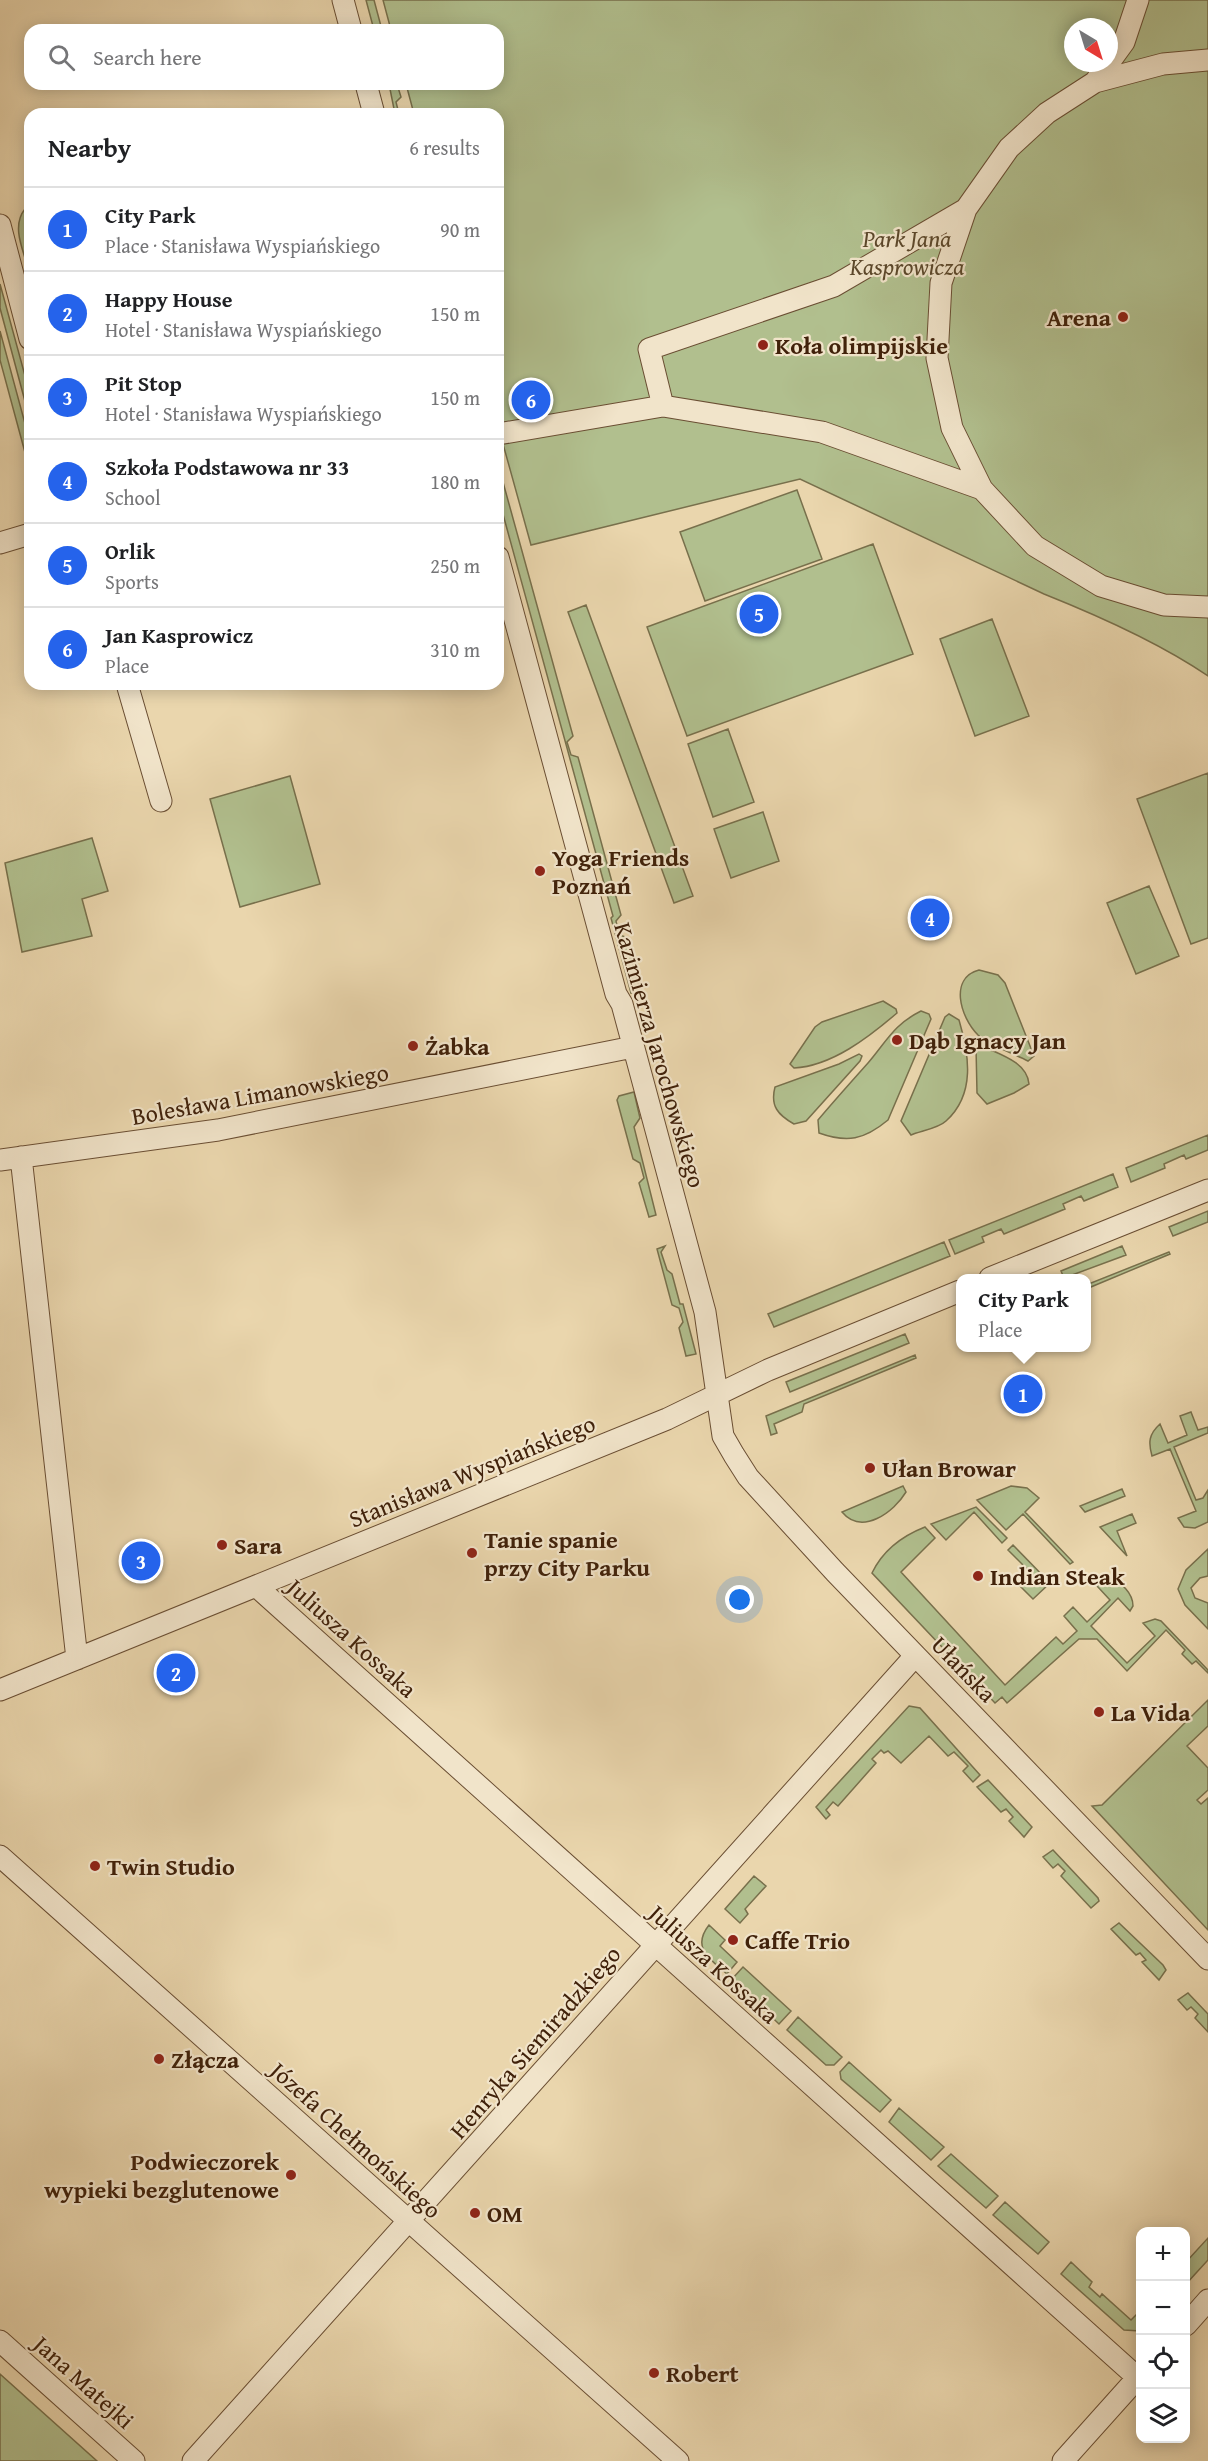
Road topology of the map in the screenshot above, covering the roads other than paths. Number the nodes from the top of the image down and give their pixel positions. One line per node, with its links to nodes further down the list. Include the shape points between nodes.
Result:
1 (343, 0): 3 (street)
2 (1138, 0): 5 (street, via 1124,42)
3 (349, 24)
4 (1208, 60): 5 (street, via 1163,64)
5 (1095, 82): 8 (street, via 1047,113 1009,148)
6 (368, 90): 7 (street)
7 (372, 108)
8 (966, 209): 11 (street, via 834,286 649,349); 13 (street, via 941,283 937,358 952,428)
9 (0, 225): 10 (street)
10 (24, 316)
11 (663, 406): 12 (street); 13 (street, via 822,432)
12 (504, 433)
13 (982, 489): 17 (street, via 1035,546 1101,586 1164,605)
14 (24, 536): 15 (street)
15 (0, 543)
16 (504, 579): 20 (street, Kazimierza Jarochowskiego, via 615,994 622,1004)
17 (1208, 608)
18 (129, 690): 19 (street)
19 (161, 801)
20 (633, 1047): 21 (street, Bolesława Limanowskiego, via 218,1130); 25 (street, Kazimierza Jarochowskiego, via 705,1312)
21 (10, 1158): 28 (street)
22 (1208, 1190): 23 (street)
23 (1000, 1274)
24 (956, 1293): 25 (street, Stanisława Wyspiańskiego)
25 (718, 1394): 26 (street, Stanisława Wyspiańskiego, via 668,1419); 27 (street, Ułańska, via 723,1436 748,1477)
26 (256, 1586): 28 (street, Stanisława Wyspiańskiego); 31 (street, Juliusza Kossaka)
27 (915, 1656): 31 (street, Henryka Siemiradzkiego); 32 (street, Ułańska)
28 (77, 1659): 29 (street, Stanisława Wyspiańskiego)
29 (0, 1690)
30 (0, 1856): 33 (street, Józefa Chełmońskiego)
31 (655, 1944): 33 (street, Henryka Siemiradzkiego); 37 (street, Juliusza Kossaka)
32 (1208, 1959)
33 (409, 2222): 40 (street, Henryka Siemiradzkiego); 41 (street, Józefa Chełmońskiego)
34 (1208, 2300): 35 (street)
35 (1190, 2320)
36 (0, 2341): 39 (street, Jana Matejki)
37 (1136, 2373)
38 (1136, 2379): 42 (street)
39 (134, 2461)
40 (193, 2461)
41 (678, 2461)
42 (1063, 2461)

